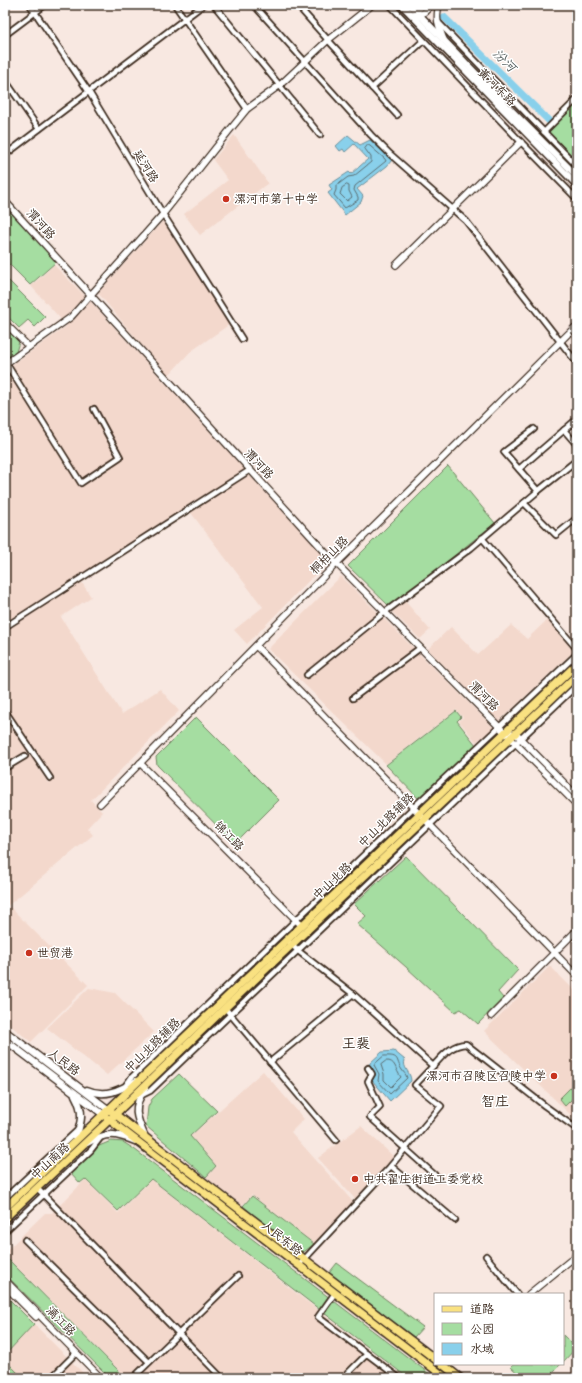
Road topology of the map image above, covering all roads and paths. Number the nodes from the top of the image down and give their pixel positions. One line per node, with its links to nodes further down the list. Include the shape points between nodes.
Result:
1 (30, 5): 15 (street, 延河路)
2 (45, 5): 15 (street)
3 (175, 5): 18 (street)
4 (202, 5): 18 (street)
5 (214, 5): 27 (street)
6 (254, 5): 25 (street)
7 (297, 5): 22 (street)
8 (372, 5): 22 (street)
9 (390, 5): 20 (street)
10 (402, 5): 17 (main road, 黄河东路)
11 (410, 5): 16 (main road, 黄河东路)
12 (423, 5): 16 (street)
13 (432, 5): 16 (street)
14 (439, 5): 19 (street)
15 (35, 12): 21 (street); 29 (street, 延河路)
16 (418, 14): 17 (street); 24 (main road, 黄河东路)
17 (414, 18): 20 (street); 40 (main road, 黄河东路)
18 (185, 19): 29 (street); 31 (street)
19 (437, 22): 24 (street); 34 (street)
20 (407, 24): 23 (street)
21 (5, 35)
22 (328, 40): 25 (street); 28 (street)
23 (423, 41): 28 (street); 36 (street)
24 (444, 41): 39 (main road, 黄河东路)
25 (305, 62): 27 (street); 43 (street, via 390,154)
26 (5, 80): 33 (street)
27 (280, 85): 31 (street); 35 (street)
28 (372, 88): 32 (street)
29 (89, 92): 33 (street); 44 (street, 延河路)
30 (577, 99): 34 (street)
31 (247, 109): 44 (street)
32 (397, 115)
33 (39, 130): 37 (street)
34 (544, 132): 38 (street)
35 (320, 135)
36 (521, 142): 41 (street); 43 (street)
37 (5, 155)
38 (577, 166)
39 (577, 176)
40 (577, 185)
41 (577, 199)
42 (5, 201): 46 (street, 渭河路)
43 (452, 209): 45 (street); 50 (street, via 466,221)
44 (162, 214): 46 (street); 49 (street, 延河路)
45 (396, 265)
46 (90, 295): 51 (street, via 71,317); 61 (street, 渭河路)
47 (5, 323): 51 (street)
48 (577, 325): 50 (street, 桐柏山路)
49 (242, 340)
50 (560, 342): 52 (street); 66 (street, 桐柏山路)
51 (28, 347): 53 (street)
52 (577, 363)
53 (6, 364): 54 (street, via 81,483 120,457)
54 (94, 409)
55 (577, 419): 57 (street)
56 (534, 429): 60 (street, via 504,452)
57 (564, 430): 58 (street); 60 (street)
58 (577, 445)
59 (577, 460): 62 (street)
60 (519, 469): 62 (street)
61 (250, 470): 66 (street, 渭河路); 68 (street)
62 (538, 491): 63 (street)
63 (524, 503): 64 (street, via 556,535); 65 (street)
64 (577, 518)
65 (482, 538): 67 (street); 71 (street)
66 (337, 564): 67 (street, 渭河路); 69 (street, 桐柏山路)
67 (385, 612): 70 (street, 渭河路); 75 (street)
68 (5, 627)
69 (256, 646): 83 (street, 桐柏山路); 89 (street)
70 (420, 648): 77 (street); 79 (street, 渭河路)
71 (577, 649)
72 (577, 654): 79 (street, 中山北路辅路)
73 (577, 664): 80 (main road, 中山北路)
74 (577, 675): 81 (main road, 中山北路)
75 (307, 676)
76 (577, 685): 81 (street)
77 (353, 698)
78 (5, 712): 85 (street)
79 (500, 727): 80 (street, 渭河路); 89 (street, 中山北路辅路)
80 (505, 732): 81 (street, 渭河路); 90 (main road, 中山北路)
81 (516, 738): 86 (street, 渭河路); 90 (main road, 中山北路)
82 (25, 756): 84 (street)
83 (140, 763): 87 (street, 桐柏山路); 91 (street, 锦江路)
84 (5, 768)
85 (50, 778)
86 (573, 795): 88 (street, 渭河路)
87 (100, 804)
88 (577, 805)
89 (414, 807): 90 (street); 91 (street, 中山北路辅路)
90 (425, 819): 91 (main road, 中山北路); 94 (main road, 中山北路); 95 (street)
91 (299, 923): 93 (main road, 中山北路)
92 (577, 930): 95 (street)
93 (284, 937): 94 (street); 105 (main road, 中山北路); 107 (street, 中山北路辅路, via 131,1078)
94 (295, 947): 97 (street); 98 (main road, 中山北路)
95 (555, 952): 96 (street); 99 (street)
96 (577, 976)
97 (353, 994): 102 (street); 103 (street)
98 (227, 1011): 102 (street); 105 (main road, 中山北路); 109 (street, via 150,1091)
99 (491, 1016)
100 (5, 1031): 106 (main road, 人民路)
101 (5, 1040): 108 (main road, 人民路)
102 (270, 1062): 114 (street)
103 (432, 1066): 111 (street, via 449,1049 466,1044); 117 (street, via 415,1085 441,1106)
104 (368, 1068): 117 (street, via 372,1074 368,1081 380,1107 370,1117)
105 (148, 1078): 107 (main road); 109 (main road); 110 (main road, 中山北路)
106 (78, 1086): 107 (main road, via 98,1094); 110 (main road, 人民路)
107 (125, 1087)
108 (73, 1092): 110 (main road, 人民路); 112 (main road, via 82,1110)
109 (140, 1096): 115 (main road, via 136,1110)
110 (109, 1115): 115 (main road, 人民东路); 116 (main road, 中山南路)
111 (577, 1128)
112 (78, 1130): 116 (main road); 120 (street, via 64,1143)
113 (101, 1137): 115 (main road, via 122,1135); 116 (main road); 121 (street)
114 (336, 1140)
115 (143, 1141): 130 (main road, 人民东路); 131 (main road, 人民东路)
116 (78, 1144): 120 (main road, 中山南路)
117 (405, 1149): 118 (street); 119 (street)
118 (391, 1166): 125 (street); 130 (street)
119 (438, 1178)
120 (32, 1183): 121 (street); 122 (street); 123 (main road, 中山南路); 124 (main road, 中山南路)
121 (44, 1195): 126 (street); 138 (street)
122 (5, 1198)
123 (5, 1208)
124 (5, 1218)
125 (454, 1220)
126 (5, 1231)
127 (25, 1240): 142 (street)
128 (577, 1255): 137 (street)
129 (486, 1256): 136 (street)
130 (305, 1259): 131 (street); 141 (main road, 人民东路)
131 (299, 1265): 135 (main road, 人民东路)
132 (238, 1276): 138 (street)
133 (5, 1280): 139 (street, 漓江路)
134 (5, 1286): 139 (street, 漓江路)
135 (335, 1293): 140 (street, via 318,1317); 145 (main road, 人民东路)
136 (515, 1293)
137 (530, 1293)
138 (179, 1334): 142 (street); 150 (street)
139 (75, 1354): 146 (street); 147 (street, 漓江路); 148 (street, 漓江路)
140 (367, 1354): 151 (street); 152 (street)
141 (434, 1357)
142 (149, 1362): 149 (street)
143 (442, 1365): 145 (street)
144 (444, 1365): 154 (main road)
145 (437, 1371): 153 (main road, 人民东路)
146 (51, 1378)
147 (96, 1378)
148 (101, 1378)
149 (133, 1378)
150 (222, 1378)
151 (342, 1378)
152 (399, 1378)
153 (446, 1378)
154 (460, 1378)

